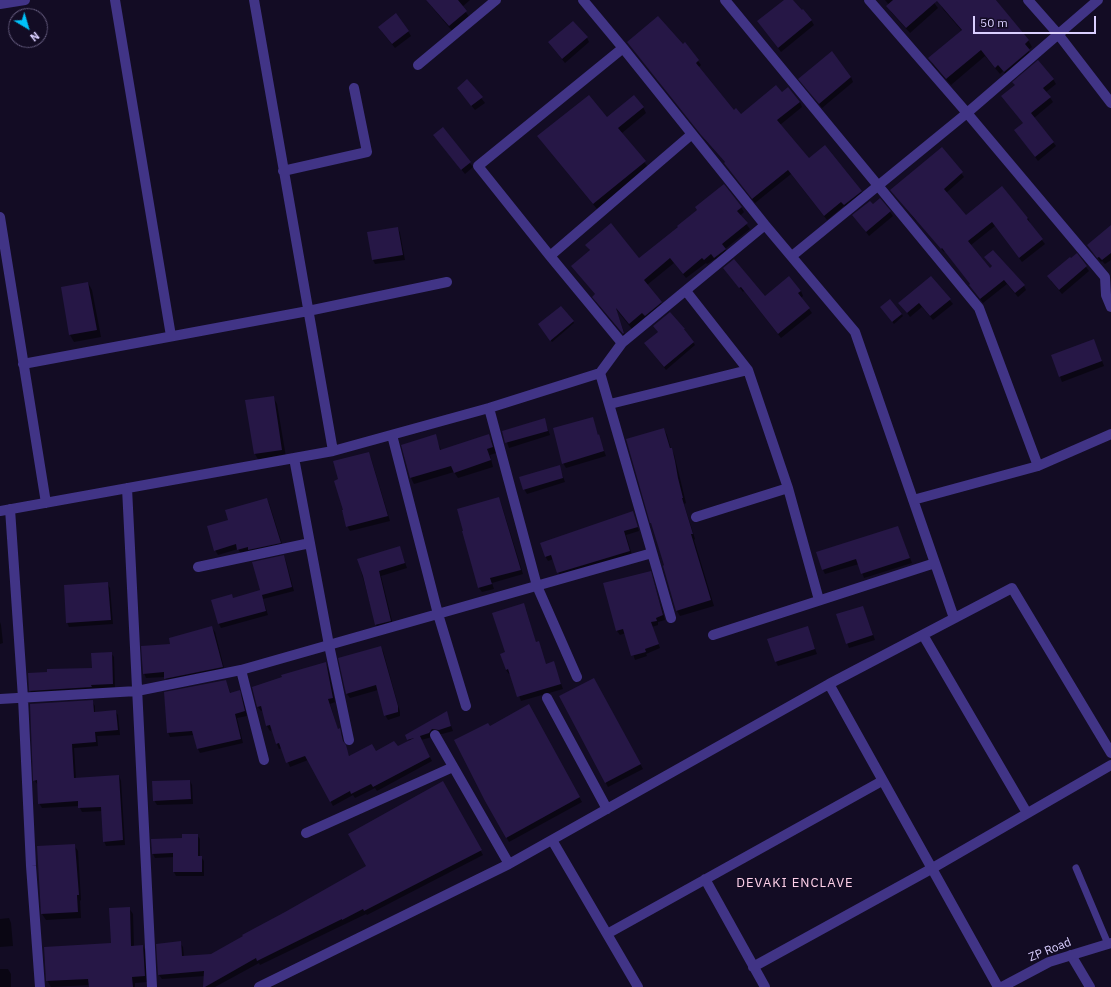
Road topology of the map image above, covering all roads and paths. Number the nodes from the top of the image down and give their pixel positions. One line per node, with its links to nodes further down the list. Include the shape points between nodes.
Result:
1 (25, 0): 10 (street)
2 (115, 0): 28 (street)
3 (254, 0): 18 (street)
4 (496, 0): 13 (street)
5 (582, 0): 12 (street)
6 (725, 0): 19 (street)
7 (869, 0): 16 (street)
8 (1028, 0): 11 (street)
9 (1098, 0): 11 (street)
10 (0, 4)
11 (1058, 34): 15 (street); 16 (street)
12 (623, 48): 17 (street); 22 (street, via 478,166)
13 (418, 66)
14 (354, 88): 18 (street, via 367,152)
15 (1111, 103)
16 (967, 112): 19 (street); 26 (street, via 1105,277 1106,295)
17 (692, 134): 21 (street); 22 (street)
18 (284, 171): 27 (street)
19 (878, 186): 23 (street); 39 (street, via 979,308)
20 (0, 217): 30 (street)
21 (765, 225): 23 (street); 25 (street)
22 (550, 256): 29 (street)
23 (792, 256): 42 (street, via 855,332)
24 (447, 282): 27 (street)
25 (686, 291): 29 (street); 31 (street)
26 (1111, 307)
27 (308, 311): 28 (street); 37 (street)
28 (171, 336): 30 (street)
29 (622, 343): 32 (street)
30 (23, 364): 43 (street)
31 (748, 370): 33 (street); 41 (street)
32 (600, 373): 33 (street); 34 (street)
33 (610, 404): 47 (street)
34 (489, 408): 36 (street); 50 (street)
35 (1111, 434): 39 (street)
36 (392, 435): 37 (street); 52 (street)
37 (333, 451): 38 (street)
38 (294, 458): 40 (street); 46 (street)
39 (1038, 466): 42 (street)
40 (127, 488): 43 (street); 61 (street)
41 (788, 488): 45 (street); 51 (street)
42 (914, 500): 48 (street)
43 (46, 503): 44 (street)
44 (5, 510): 62 (street)
45 (696, 517)
46 (310, 543): 49 (street); 57 (street)
47 (652, 552): 50 (street); 53 (street)
48 (935, 563): 51 (street); 54 (street)
49 (198, 567)
50 (537, 586): 52 (street); 59 (street)
51 (818, 600): 56 (street)
52 (438, 614): 57 (street); 65 (street)
53 (671, 618)
54 (954, 618): 55 (street); 68 (street, via 1012,588)
55 (923, 634): 60 (street); 74 (street)
56 (713, 635)
57 (329, 645): 58 (street); 67 (street)
58 (240, 670): 61 (street); 69 (street)
59 (577, 677)
60 (829, 684): 72 (street); 73 (street)
61 (137, 690): 62 (street); 87 (street)
62 (23, 698): 64 (street); 86 (street)
63 (547, 698): 73 (street)
64 (0, 699)
65 (466, 706)
66 (435, 735): 71 (street)
67 (349, 740)
68 (1111, 753)
69 (264, 760)
70 (1111, 765): 74 (street)
71 (453, 767): 75 (street); 77 (street)
72 (882, 781): 79 (street); 80 (street)
73 (608, 809): 76 (street)
74 (1027, 813): 79 (street)
75 (306, 833)
76 (552, 840): 77 (street); 81 (street)
77 (509, 864): 88 (street)
78 (1076, 868): 82 (lane)
79 (932, 869): 84 (street); 91 (street)
80 (705, 879): 81 (street); 84 (street)
81 (607, 934): 89 (street)
82 (1110, 943): 83 (street, ZP Road)
83 (1071, 955): 85 (street, ZP Road, via 1049,962); 92 (street)
84 (753, 967): 90 (street)
85 (1008, 986)
86 (40, 987)
87 (152, 987)
88 (259, 987)
89 (638, 987)
90 (765, 987)
91 (998, 987)
92 (1090, 987)

